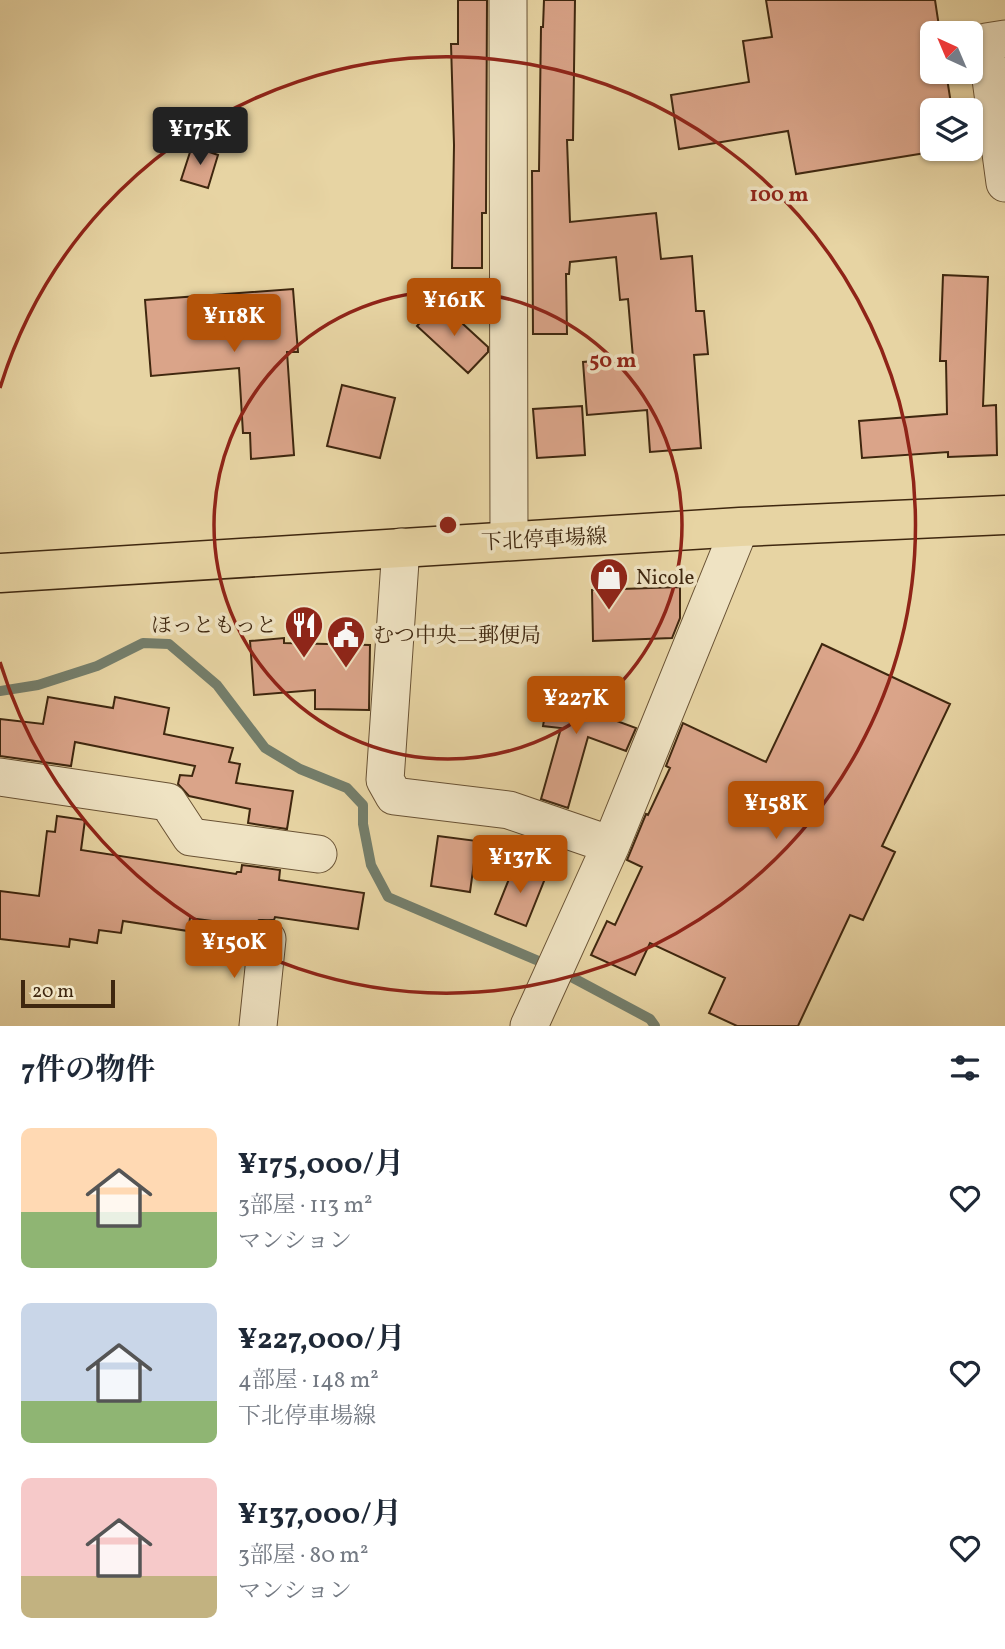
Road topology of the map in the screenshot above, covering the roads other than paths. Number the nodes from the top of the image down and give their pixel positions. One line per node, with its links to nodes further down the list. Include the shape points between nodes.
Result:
1 (508, 0): 6 (street)
2 (1005, 39): 3 (street, via 986,42)
3 (1005, 183)
4 (1005, 515): 5 (main road, 下北停車場線)
5 (740, 527): 6 (main road, 下北停車場線); 10 (street)
6 (509, 541): 7 (main road, 下北停車場線)
7 (401, 547): 8 (main road, 下北停車場線); 10 (street, via 385,780 394,796 509,810)
8 (0, 573)
9 (0, 777): 11 (street, via 168,802 191,837)
10 (611, 845): 14 (street)
11 (318, 854)
12 (267, 939): 13 (street)
13 (258, 1026)
14 (529, 1026)

